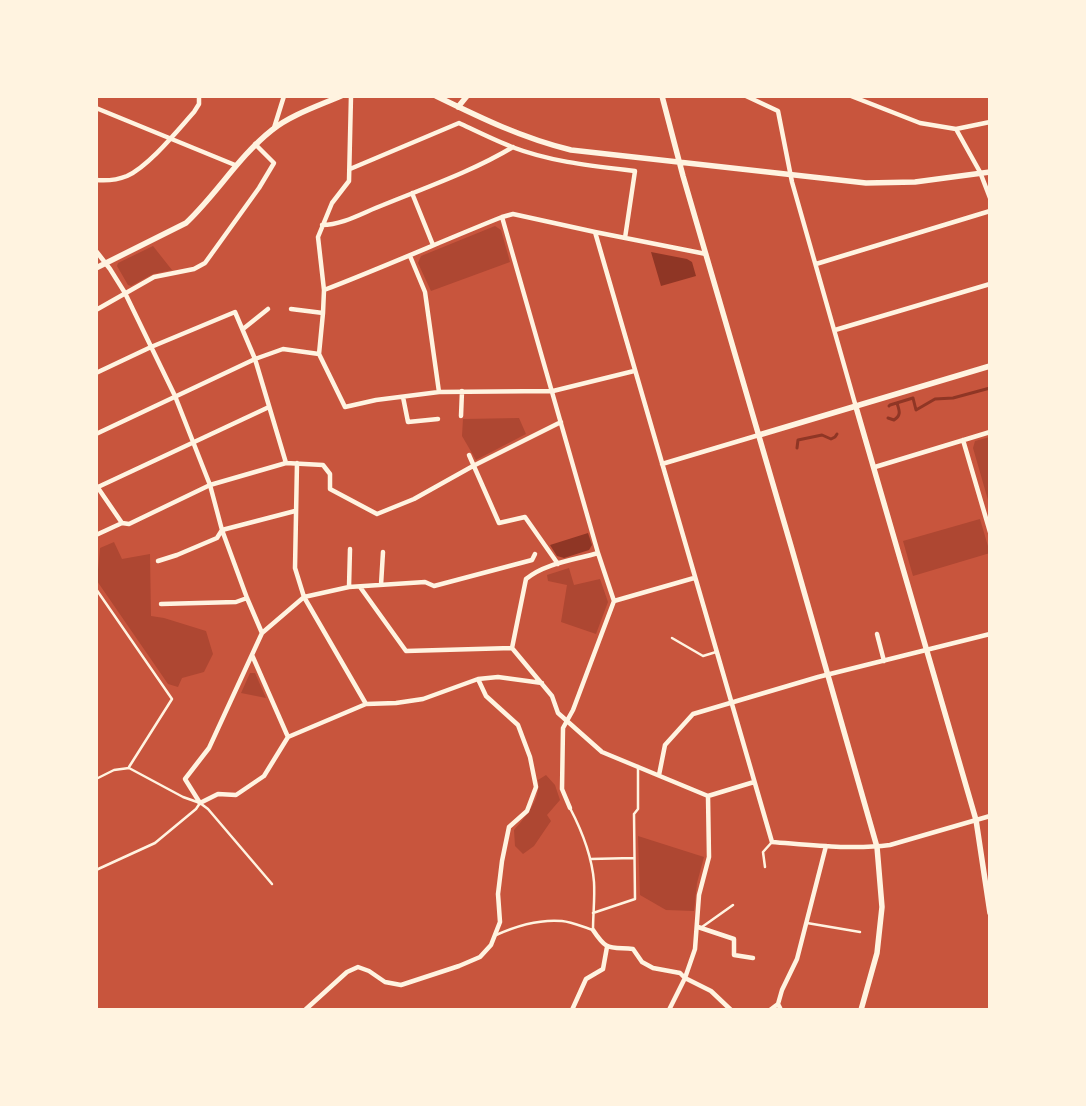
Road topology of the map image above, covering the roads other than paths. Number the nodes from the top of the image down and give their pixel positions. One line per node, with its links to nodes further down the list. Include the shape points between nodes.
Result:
1 (200, 96): 15 (street, via 194,112)
2 (284, 96): 13 (street)
3 (341, 96): 13 (street)
4 (351, 96): 20 (street)
5 (436, 96): 10 (street)
6 (467, 96): 10 (street)
7 (662, 96): 18 (street)
8 (746, 96): 23 (street, via 778,111)
9 (851, 96): 14 (street, via 920,123)
10 (458, 107): 18 (street, via 496,125 571,150)
11 (96, 108): 15 (street)
12 (990, 122): 14 (street)
13 (274, 128): 16 (street)
14 (956, 129): 21 (street)
15 (170, 138): 19 (street); 24 (street, via 127,176 109,181)
16 (255, 144): 19 (street); 41 (street, via 274,163 205,263 194,269 154,277)
17 (513, 147): 20 (street, via 459,123); 25 (street, via 496,158); 31 (street, via 568,162 635,171)
18 (679, 161): 23 (street); 34 (street)
19 (236, 165): 36 (street, via 186,223)
20 (350, 169): 29 (street, via 349,181 332,203)
21 (980, 172): 22 (street); 23 (street, via 915,182 866,183); 26 (street)
22 (990, 172)
23 (790, 174): 37 (street)
24 (96, 180)
25 (412, 193): 29 (street, via 333,225); 32 (street)
26 (990, 198)
27 (990, 211): 37 (street)
28 (502, 217): 30 (street, via 513,214); 32 (street); 55 (street)
29 (322, 225): 40 (street, via 318,237)
30 (595, 232): 31 (street); 52 (street)
31 (626, 238): 34 (street)
32 (433, 245): 35 (street)
33 (96, 251): 36 (street)
34 (706, 254): 66 (street)
35 (410, 256): 40 (street); 56 (street, via 425,292)
36 (106, 263): 38 (street); 41 (street)
37 (816, 264): 47 (street)
38 (96, 268)
39 (990, 284): 47 (street)
40 (324, 290): 45 (street)
41 (125, 294): 44 (street); 48 (street)
42 (291, 308): 45 (street)
43 (268, 309): 46 (street)
44 (96, 310)
45 (324, 313): 49 (street)
46 (242, 329): 48 (street, via 235,312); 50 (street)
47 (836, 330): 60 (street)
48 (151, 346): 53 (street); 57 (street)
49 (319, 354): 50 (street, via 283,349); 58 (street, via 346,407)
50 (255, 359): 57 (street); 59 (street)
51 (990, 366): 60 (street)
52 (634, 371): 55 (street); 72 (street)
53 (96, 374)
54 (462, 391): 55 (street); 56 (street); 61 (street)
55 (553, 391): 63 (street)
56 (439, 392): 58 (street)
57 (176, 396): 65 (street); 68 (street)
58 (404, 397): 62 (street, via 408,422)
59 (269, 407): 68 (street); 70 (street)
60 (856, 408): 66 (street); 74 (street)
61 (461, 416)
62 (438, 419)
63 (561, 422): 73 (street); 84 (street)
64 (990, 432): 67 (street)
65 (96, 434)
66 (759, 435): 72 (street); 106 (street)
67 (963, 440): 74 (street); 80 (street)
68 (193, 442): 75 (street); 76 (street)
69 (470, 455): 73 (street)
70 (286, 463): 71 (street); 75 (street)
71 (297, 463): 73 (street, via 323,466 330,474 330,489 378,514); 77 (street)
72 (662, 464): 88 (street)
73 (473, 466): 87 (street, via 499,523 525,517)
74 (875, 467): 102 (street)
75 (210, 485): 78 (street, via 130,524); 79 (street)
76 (97, 486): 78 (street)
77 (295, 511): 79 (street); 93 (street, via 295,568)
78 (122, 523): 81 (street)
79 (222, 530): 86 (street, via 217,538); 94 (street)
80 (990, 532)
81 (96, 535)
82 (350, 549): 90 (street)
83 (383, 552): 89 (street)
84 (598, 553): 87 (street); 95 (street)
85 (535, 554): 89 (street, via 532,560 434,586 425,582)
86 (158, 561)
87 (558, 564): 101 (street, via 526,578)
88 (694, 578): 95 (street); 103 (street)
89 (382, 585): 91 (street)
90 (348, 587): 91 (street); 93 (street)
91 (360, 587): 101 (street, via 406,651)
92 (96, 590): 114 (lane, via 172,699)
93 (304, 597): 97 (street); 110 (street)
94 (247, 598): 96 (street, via 236,602); 97 (street)
95 (614, 601): 111 (street)
96 (161, 604)
97 (262, 633): 104 (street)
98 (877, 634): 105 (street)
99 (990, 634): 102 (street)
100 (672, 638): 103 (lane, via 703,656)
101 (512, 648): 108 (street)
102 (928, 650): 105 (street); 122 (street)
103 (718, 652): 109 (street)
104 (252, 655): 112 (street); 119 (street, via 210,748 185,779)
105 (884, 661): 106 (street)
106 (829, 674): 109 (street); 125 (street)
107 (478, 679): 108 (street, via 498,677); 110 (street, via 423,699); 138 (street, via 486,696 518,725 530,757 536,788 527,811 509,827 498,894 500,922)
108 (542, 683): 111 (street, via 552,696 558,713)
109 (731, 701): 115 (street, via 693,714 665,745); 117 (street)
110 (366, 704): 112 (street)
111 (567, 720): 113 (street, via 602,752); 120 (street, via 563,728 562,790)
112 (288, 737): 119 (street, via 264,776 236,795 218,794)
113 (638, 766): 115 (street); 126 (lane)
114 (129, 768): 116 (lane, via 114,770); 119 (lane)
115 (659, 775): 118 (street)
116 (96, 779)
117 (754, 782): 118 (street); 123 (street)
118 (708, 796): 135 (street, via 709,857 699,895)
119 (200, 803): 129 (lane, via 155,843); 130 (lane)
120 (570, 808): 127 (lane)
121 (990, 816): 122 (street)
122 (976, 820): 125 (street); 133 (street)
123 (772, 842): 124 (street); 128 (lane, via 763,852)
124 (826, 846): 125 (street); 134 (street)
125 (877, 847): 149 (street, via 882,907 877,954)
126 (634, 858): 127 (lane); 132 (lane, via 635,898)
127 (590, 859): 132 (lane, via 594,882)
128 (765, 867)
129 (96, 870)
130 (272, 884)
131 (734, 905): 135 (lane)
132 (593, 913): 136 (lane)
133 (990, 913)
134 (807, 923): 137 (lane); 142 (street, via 797,959)
135 (699, 928): 140 (street, via 734,939 734,955); 141 (street)
136 (593, 930): 138 (lane, via 562,921 516,926); 139 (street)
137 (860, 932)
138 (495, 935): 143 (street, via 480,957 401,985 385,982 358,967 347,972)
139 (607, 947): 141 (street, via 632,949 642,962 654,968 680,972); 144 (street, via 603,969 586,979)
140 (753, 958)
141 (685, 978): 145 (street); 146 (street, via 711,991)
142 (778, 1004): 147 (street); 148 (street)
143 (305, 1010)
144 (572, 1010)
145 (669, 1010)
146 (731, 1010)
147 (770, 1010)
148 (781, 1010)
149 (861, 1010)

